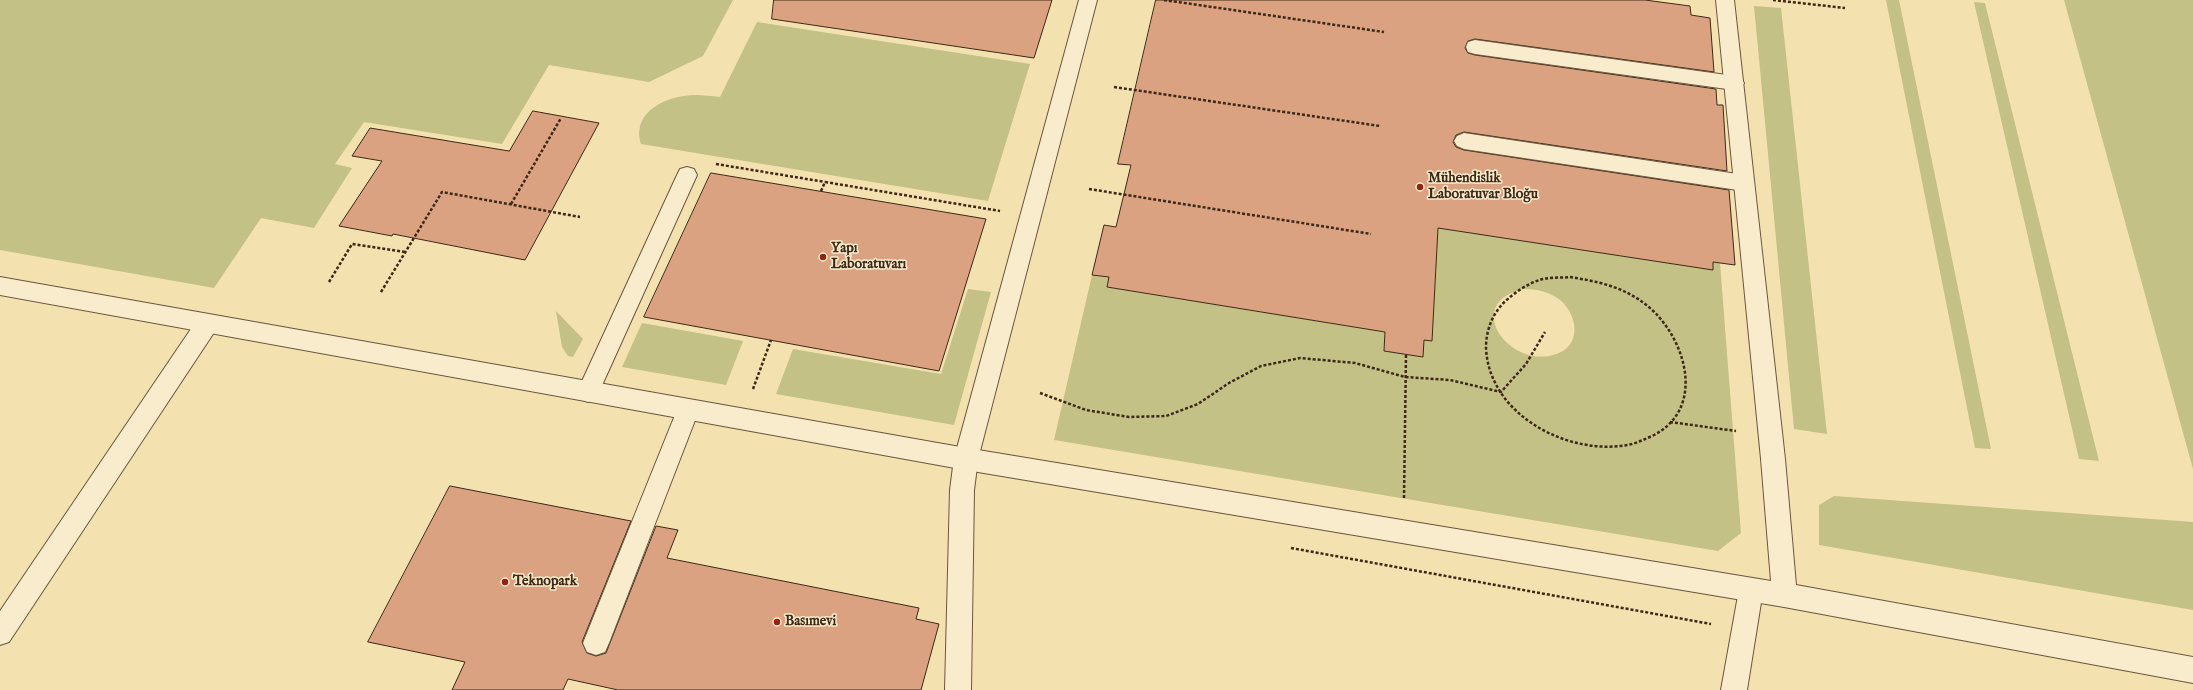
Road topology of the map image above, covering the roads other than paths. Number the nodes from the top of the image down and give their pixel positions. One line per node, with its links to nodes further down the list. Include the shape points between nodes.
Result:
1 (1088, 0): 12 (street)
2 (1725, 0): 4 (street)
3 (1475, 47): 4 (street)
4 (1734, 83): 7 (street)
5 (1464, 141): 7 (street)
6 (687, 175): 10 (street)
7 (1744, 183): 14 (street)
8 (0, 286): 9 (street)
9 (207, 324): 10 (street); 15 (street)
10 (588, 392): 11 (street)
11 (688, 410): 12 (street); 16 (street)
12 (966, 460): 13 (street); 18 (street, via 962,490)
13 (1751, 590): 14 (street); 19 (street)
14 (1784, 595): 17 (street)
15 (0, 633)
16 (596, 643)
17 (2193, 670)
18 (958, 690)
19 (1734, 690)

